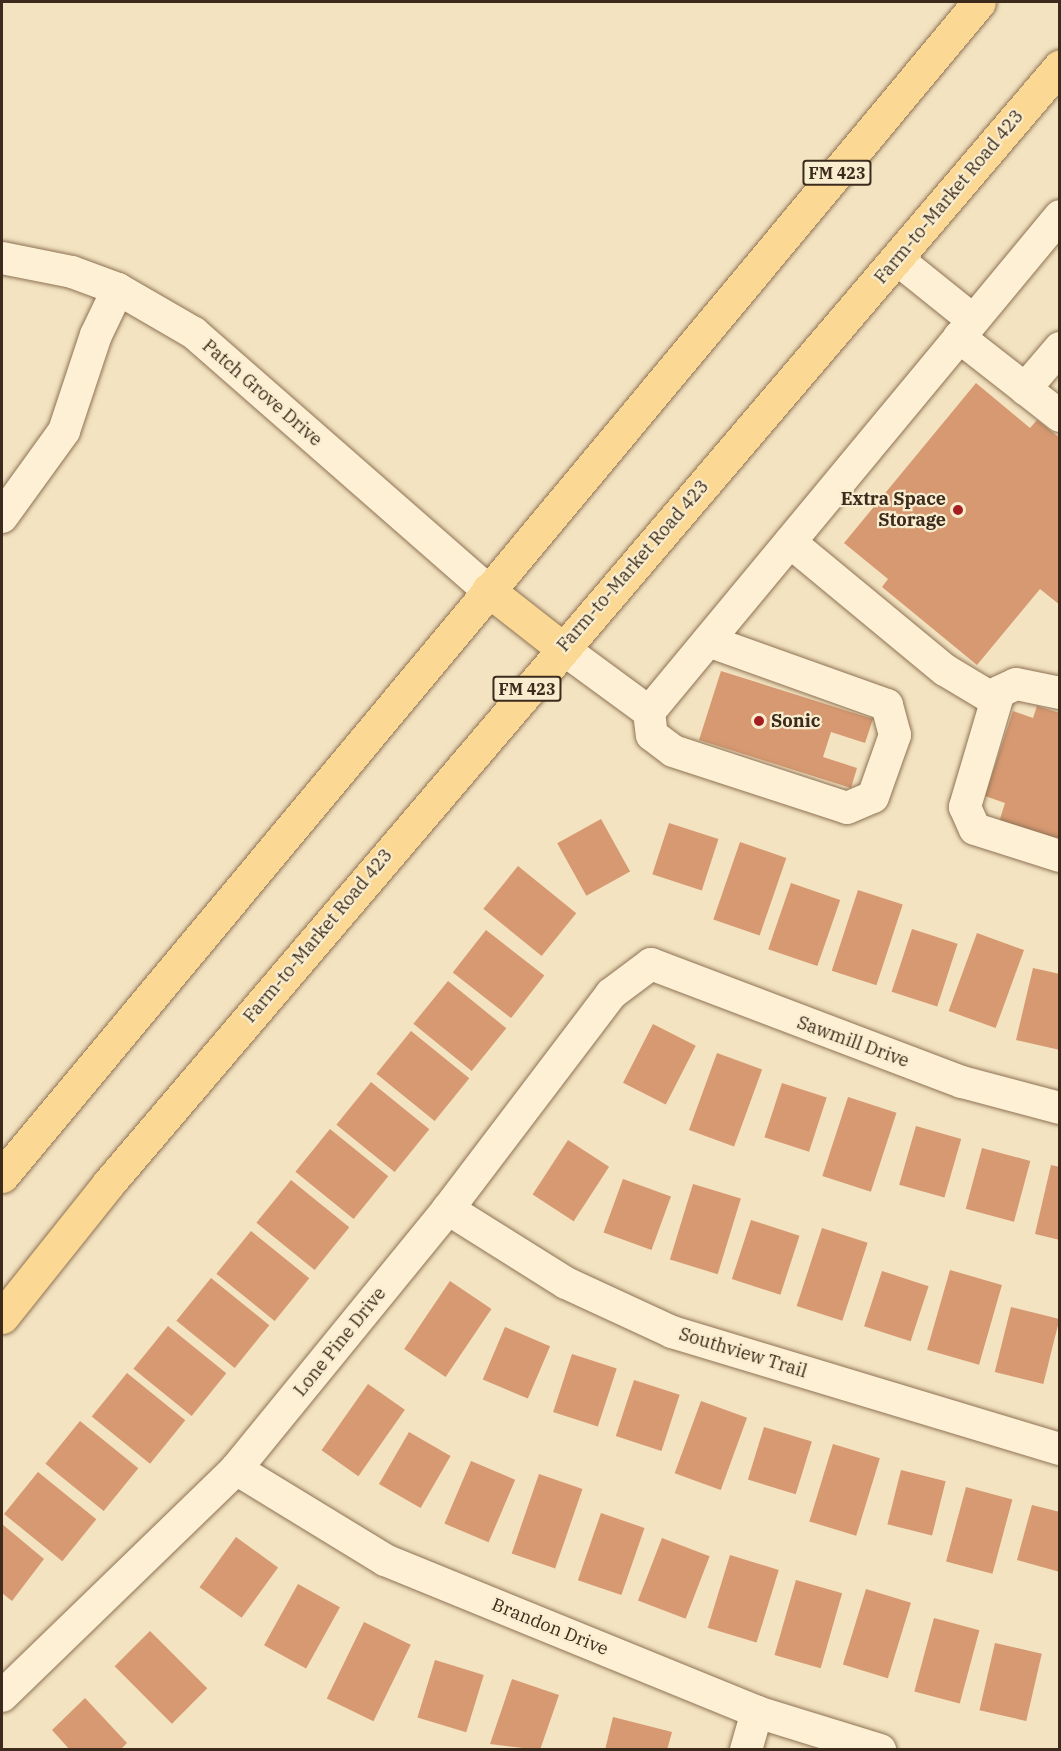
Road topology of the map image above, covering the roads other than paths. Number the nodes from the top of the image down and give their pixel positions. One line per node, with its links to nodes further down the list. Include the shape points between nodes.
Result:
1 (979, 2): 13 (main road, FM 423)
2 (1059, 66): 5 (main road, Farm-to-Market Road 423 / FM 423)
3 (1059, 216): 7 (street)
4 (2, 258): 6 (street, Patch Grove Drive, via 72,272)
5 (897, 259): 7 (street); 15 (main road, Farm-to-Market Road 423 / FM 423)
6 (118, 289): 11 (street, via 96,336 64,431); 13 (street, Patch Grove Drive, via 194,333)
7 (966, 328): 9 (street); 12 (street)
8 (1059, 348): 9 (street)
9 (1025, 388): 10 (street)
10 (1059, 416)
11 (2, 517)
12 (790, 542): 14 (street); 17 (street, via 945,670)
13 (488, 590): 15 (main road); 22 (main road, FM 423)
14 (708, 641): 18 (street); 18 (street, via 887,705 895,735 873,797 847,808 673,751 652,735)
15 (562, 648): 18 (street); 24 (main road, Farm-to-Market Road 423 / FM 423)
16 (1059, 693): 17 (street, via 1016,684 1007,685)
17 (995, 700): 19 (street, via 965,807 968,823)
18 (649, 712)
19 (1059, 856)
20 (651, 964): 21 (street, Sawmill Drive, via 962,1082); 23 (street, Lone Pine Drive, via 611,994)
21 (1059, 1108)
22 (2, 1176)
23 (448, 1209): 25 (street, Southview Trail, via 566,1283 672,1332); 26 (street, Lone Pine Drive)
24 (2, 1317)
25 (1059, 1449)
26 (236, 1469): 27 (street, Lone Pine Drive); 28 (street, Brandon Drive, via 385,1560)
27 (2, 1696)
28 (757, 1712): 29 (street); 30 (street, Brandon Drive)
29 (746, 1749)
30 (880, 1749)

